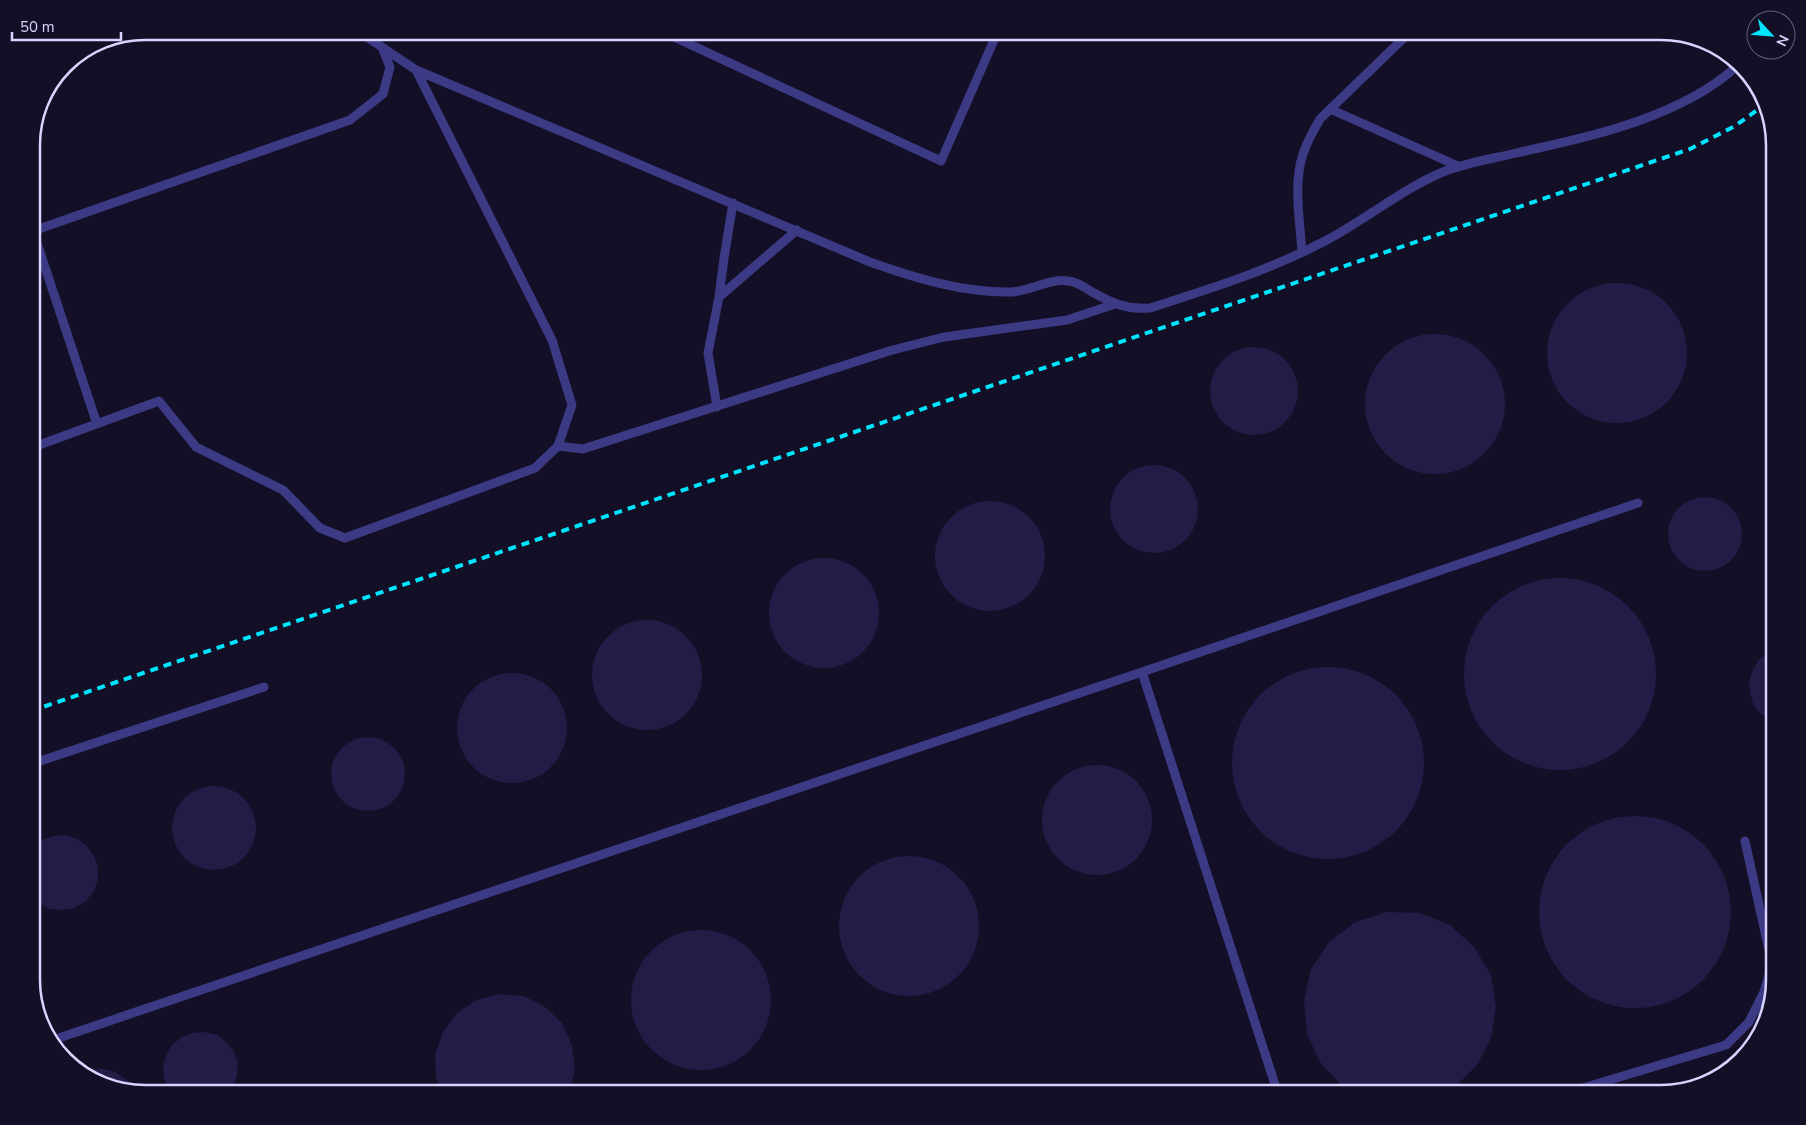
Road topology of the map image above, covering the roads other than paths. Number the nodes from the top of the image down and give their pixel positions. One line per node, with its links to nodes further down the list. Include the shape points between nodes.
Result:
1 (372, 40): 5 (lane)
2 (679, 40): 3 (lane, via 941,161)
3 (994, 40)
4 (1402, 40): 8 (lane)
5 (382, 47): 6 (lane); 11 (lane, via 390,67 383,94 350,120)
6 (416, 70): 10 (lane); 20 (lane, via 552,340 572,404)
7 (1733, 70): 9 (lane, via 1702,93 1673,108 1594,135)
8 (1330, 109): 9 (lane); 14 (lane, via 1320,119 1302,156 1298,178)
9 (1458, 166): 14 (lane, via 1420,182 1324,242)
10 (733, 203): 12 (lane); 15 (lane)
11 (40, 229)
12 (797, 230): 15 (lane); 16 (lane, via 870,262 928,280 987,291 1012,292 1063,280 1076,282)
13 (40, 252): 18 (lane)
14 (1302, 252): 16 (lane, via 1248,276 1150,308 1136,309)
15 (719, 297): 17 (lane, via 708,353)
16 (1115, 304): 17 (lane, via 1067,320 944,337 889,351)
17 (717, 407): 20 (lane, via 583,449)
18 (97, 424): 19 (lane); 20 (lane, via 159,401 196,447 283,490 320,528 345,538 535,468)
19 (40, 445)
20 (558, 446)
21 (1638, 502): 22 (lane)
22 (1142, 672): 28 (lane); 29 (lane)
23 (264, 687): 24 (lane)
24 (40, 761)
25 (1745, 840): 26 (lane)
26 (1766, 936)
27 (1766, 987): 30 (lane, via 1749,1022 1726,1046)
28 (58, 1038)
29 (1275, 1085)
30 (1594, 1085)

